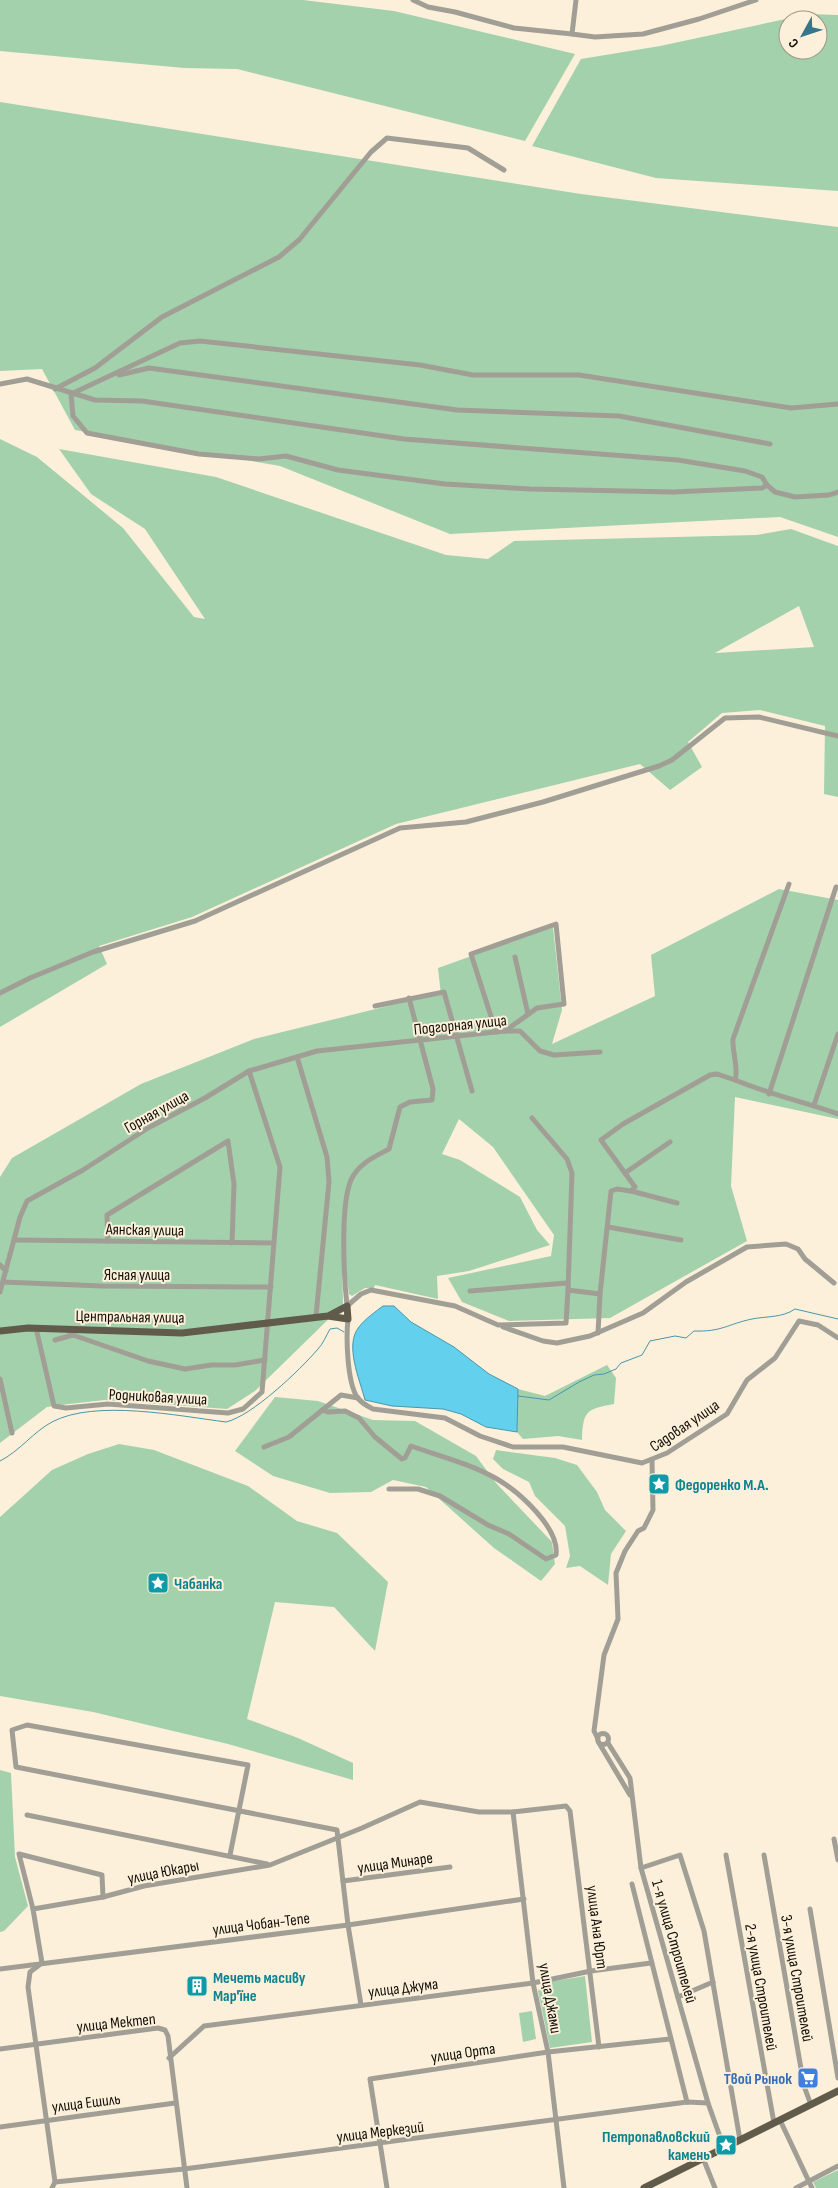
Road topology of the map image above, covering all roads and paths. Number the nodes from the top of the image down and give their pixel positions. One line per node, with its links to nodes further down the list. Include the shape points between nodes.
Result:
1 (413, 0): 4 (street, via 428,7 514,28)
2 (576, 0): 4 (street)
3 (756, 0): 4 (street, via 643,34 596,37)
4 (572, 34)
5 (504, 170): 8 (street, via 468,148 387,138 371,152 299,240 279,258 162,317 95,368)
6 (114, 375): 9 (street); 10 (street, via 180,343 200,341 473,375 579,375 791,408); 11 (street, via 149,368 457,410 619,416)
7 (0, 384): 8 (street, via 27,379)
8 (55, 389): 9 (street)
9 (71, 394): 12 (street, via 94,400 142,401 404,439 678,460 745,471 762,477); 12 (street, via 73,416 87,432 199,454 259,459 286,456 318,466 393,478 520,488 673,492 762,488)
10 (838, 404)
11 (770, 444)
12 (767, 485): 13 (street, via 775,492 794,497)
13 (838, 492)
14 (838, 736): 18 (street, via 759,717 725,718 672,760 659,766 466,822 400,828 195,921 93,952)
15 (790, 884): 31 (street, via 733,1039)
16 (836, 887): 33 (street)
17 (515, 957): 21 (street)
18 (0, 993)
19 (409, 998): 20 (street); 25 (street, via 444,992); 26 (street)
20 (375, 1006)
21 (528, 1014): 22 (street); 23 (street, via 537,1008 564,1004 556,924 471,954)
22 (505, 1031): 23 (street, Подгорная улица); 28 (street, Подгорная улица, via 520,1031 540,1051 554,1055)
23 (496, 1032): 25 (street, Подгорная улица)
24 (838, 1034): 34 (street)
25 (458, 1037): 26 (street, Подгорная улица); 32 (street)
26 (421, 1041): 27 (street, Подгорная улица); 57 (street, via 433,1089 432,1100 410,1102 400,1107 389,1149 364,1163 351,1180 346,1206 343,1270)
27 (344, 1048): 29 (street, Горная улица)
28 (600, 1052)
29 (297, 1056): 30 (street, Горная улица); 58 (street, via 327,1157 329,1182)
30 (249, 1071): 42 (street, Горная улица, via 27,1201); 46 (street, Родниковая улица, via 280,1167)
31 (735, 1080): 33 (street); 38 (street, via 710,1075 601,1140)
32 (472, 1091)
33 (769, 1094): 34 (street)
34 (814, 1105): 35 (street)
35 (838, 1114)
36 (532, 1118): 50 (street, via 567,1159 572,1173)
37 (670, 1142): 38 (street)
38 (625, 1173): 39 (street, via 635,1186)
39 (631, 1191): 40 (street); 41 (street, via 611,1191)
40 (677, 1203)
41 (608, 1227): 43 (street); 56 (street)
42 (14, 1240): 44 (street, Аянская улица); 48 (street, Горная улица)
43 (681, 1240)
44 (108, 1241): 45 (street, Аянская улица); 45 (street, via 107,1215 228,1141 234,1184)
45 (232, 1243): 46 (street, Аянская улица)
46 (274, 1243): 52 (street, Родниковая улица)
47 (0, 1265): 48 (street)
48 (6, 1271): 49 (street, Горная улица)
49 (3, 1282): 52 (street, Ясная улица); 55 (street, Горная улица)
50 (567, 1283): 53 (street); 54 (street)
51 (834, 1283): 66 (street, via 798,1249 786,1244 747,1247 686,1282 643,1313)
52 (271, 1287): 61 (street, Родниковая улица)
53 (568, 1290): 56 (street); 62 (street, via 566,1323)
54 (470, 1291)
55 (0, 1292)
56 (600, 1294): 66 (street)
57 (347, 1306): 59 (main road, Центральная улица); 60 (main road); 62 (street, via 370,1290 455,1306)
58 (316, 1316): 59 (main road, Центральная улица); 61 (main road, Центральная улица)
59 (328, 1316): 60 (main road)
60 (348, 1319): 72 (street, via 346,1335)
61 (269, 1321): 64 (main road, Центральная улица, via 182,1333); 70 (street, Родниковая улица)
62 (498, 1325): 66 (street, via 557,1343)
63 (36, 1328): 64 (main road, Центральная улица); 65 (main road, Центральная улица); 70 (street, Родниковая улица, via 54,1406 66,1408 108,1404 228,1413 243,1409 262,1392)
64 (67, 1329): 67 (street)
65 (0, 1331)
66 (598, 1333)
67 (73, 1335): 69 (street); 70 (street, via 148,1361 186,1369 235,1366)
68 (838, 1338): 76 (street, Садовая улица, via 818,1325 798,1321 775,1358 747,1380 727,1414)
69 (55, 1340)
70 (265, 1360)
71 (0, 1379): 74 (street)
72 (358, 1398): 73 (street, via 341,1395); 77 (street, via 373,1409 445,1418 480,1436 513,1447 563,1447)
73 (322, 1410): 75 (street, via 289,1437); 79 (street, via 344,1412 360,1418 375,1437 402,1459 411,1446 497,1479 543,1520 556,1541 556,1556 546,1558 440,1496 418,1489)
74 (12, 1433)
75 (264, 1448)
76 (655, 1459): 77 (street); 78 (street, Садовая улица)
77 (642, 1463): 78 (street)
78 (652, 1468): 80 (street, Садовая улица, via 653,1510 644,1528 638,1531 625,1551 616,1573 618,1619 604,1655)
79 (389, 1489)
80 (594, 1731): 81 (street); 82 (street)
81 (605, 1734): 82 (street, via 600,1735); 83 (street, via 609,1737)
82 (598, 1741): 83 (street, via 604,1745); 84 (street, via 626,1786)
83 (608, 1743): 84 (street, 1-я улица Строителей, via 630,1778)
84 (634, 1808): 97 (street, 1-я улица Строителей)
85 (237, 1811): 85 (street, via 16,1767 12,1730 27,1725 248,1765); 89 (street, via 337,1830); 91 (street)
86 (570, 1811): 87 (street, улица Юкары, via 566,1806); 108 (street, улица Ана Юрт)
87 (514, 1812): 89 (street, улица Юкары, via 479,1812 420,1802); 101 (street, улица Джами)
88 (27, 1815): 91 (street)
89 (337, 1836): 95 (street, улица Юкары); 98 (street)
90 (834, 1839): 94 (street)
91 (230, 1855): 95 (street)
92 (726, 1855): 127 (street, 2-я улица Строителей)
93 (764, 1855): 124 (street, 3-я улица Строителей, via 804,2086)
94 (838, 1860)
95 (270, 1865): 100 (street, улица Юкары, via 144,1886)
96 (450, 1866): 98 (street, улица Минаре)
97 (641, 1868): 109 (street, 1-я улица Строителей, via 680,1855 704,1931); 111 (street, 1-я улица Строителей)
98 (343, 1881): 104 (street)
99 (632, 1884): 106 (street)
100 (103, 1897): 103 (street, улица Юкары); 103 (street, via 102,1875 19,1854)
101 (524, 1899): 104 (street, улица Чобан-Тепе); 110 (street, улица Джами)
102 (810, 1908): 119 (street)
103 (33, 1910): 105 (street)
104 (348, 1925): 105 (street, улица Чобан-Тепе); 112 (street)
105 (42, 1963): 107 (street, улица Чобан-Тепе); 114 (street, via 30,1972 28,1988)
106 (651, 1963): 108 (street, улица Джума); 113 (street)
107 (0, 1969)
108 (591, 1971): 110 (street, улица Джума); 115 (street, улица Ана Юрт)
109 (713, 1982): 111 (street); 129 (street, 1-я улица Строителей)
110 (534, 1983): 112 (street, улица Джума); 117 (street, улица Джами)
111 (678, 1997): 123 (street, 1-я улица Строителей)
112 (360, 2006): 118 (street, улица Джума, via 204,2026)
113 (670, 2039): 115 (street, улица Орта); 121 (street)
114 (37, 2044): 116 (street, улица Мектеп); 118 (street, улица Мектеп, via 158,2028 165,2030 168,2036); 125 (street)
115 (599, 2047): 117 (street, улица Орта)
116 (0, 2049)
117 (548, 2052): 126 (street, улица Джами); 130 (street, улица Орта, via 370,2079)
118 (169, 2058): 122 (street, улица Мектеп)
119 (838, 2078)
120 (838, 2091): 124 (main road)
121 (687, 2102): 123 (street, улица Меркезий); 126 (street, улица Меркезий)
122 (175, 2103): 125 (street, улица Ешиль); 134 (street, улица Мектеп)
123 (708, 2104): 131 (street, 1-я улица Строителей)
124 (811, 2105): 127 (main road)
125 (46, 2120): 128 (street, улица Ешиль); 135 (street)
126 (557, 2121): 130 (street, улица Меркезий); 140 (street, улица Джами)
127 (777, 2122): 129 (main road); 136 (street, 2-я улица Строителей)
128 (0, 2127)
129 (740, 2140): 131 (main road)
130 (380, 2143): 134 (street, улица Меркезий); 139 (street, улица Орта)
131 (724, 2148): 132 (main road)
132 (703, 2158): 141 (main road); 142 (street)
133 (838, 2166): 136 (street)
134 (184, 2169): 135 (street, улица Меркезий); 138 (street, улица Мектеп)
135 (55, 2182): 137 (street)
136 (809, 2182): 143 (street); 144 (street, 2-я улица Строителей)
137 (52, 2188)
138 (187, 2188)
139 (387, 2188)
140 (564, 2188)
141 (644, 2188)
142 (715, 2188)
143 (796, 2188)
144 (812, 2188)

